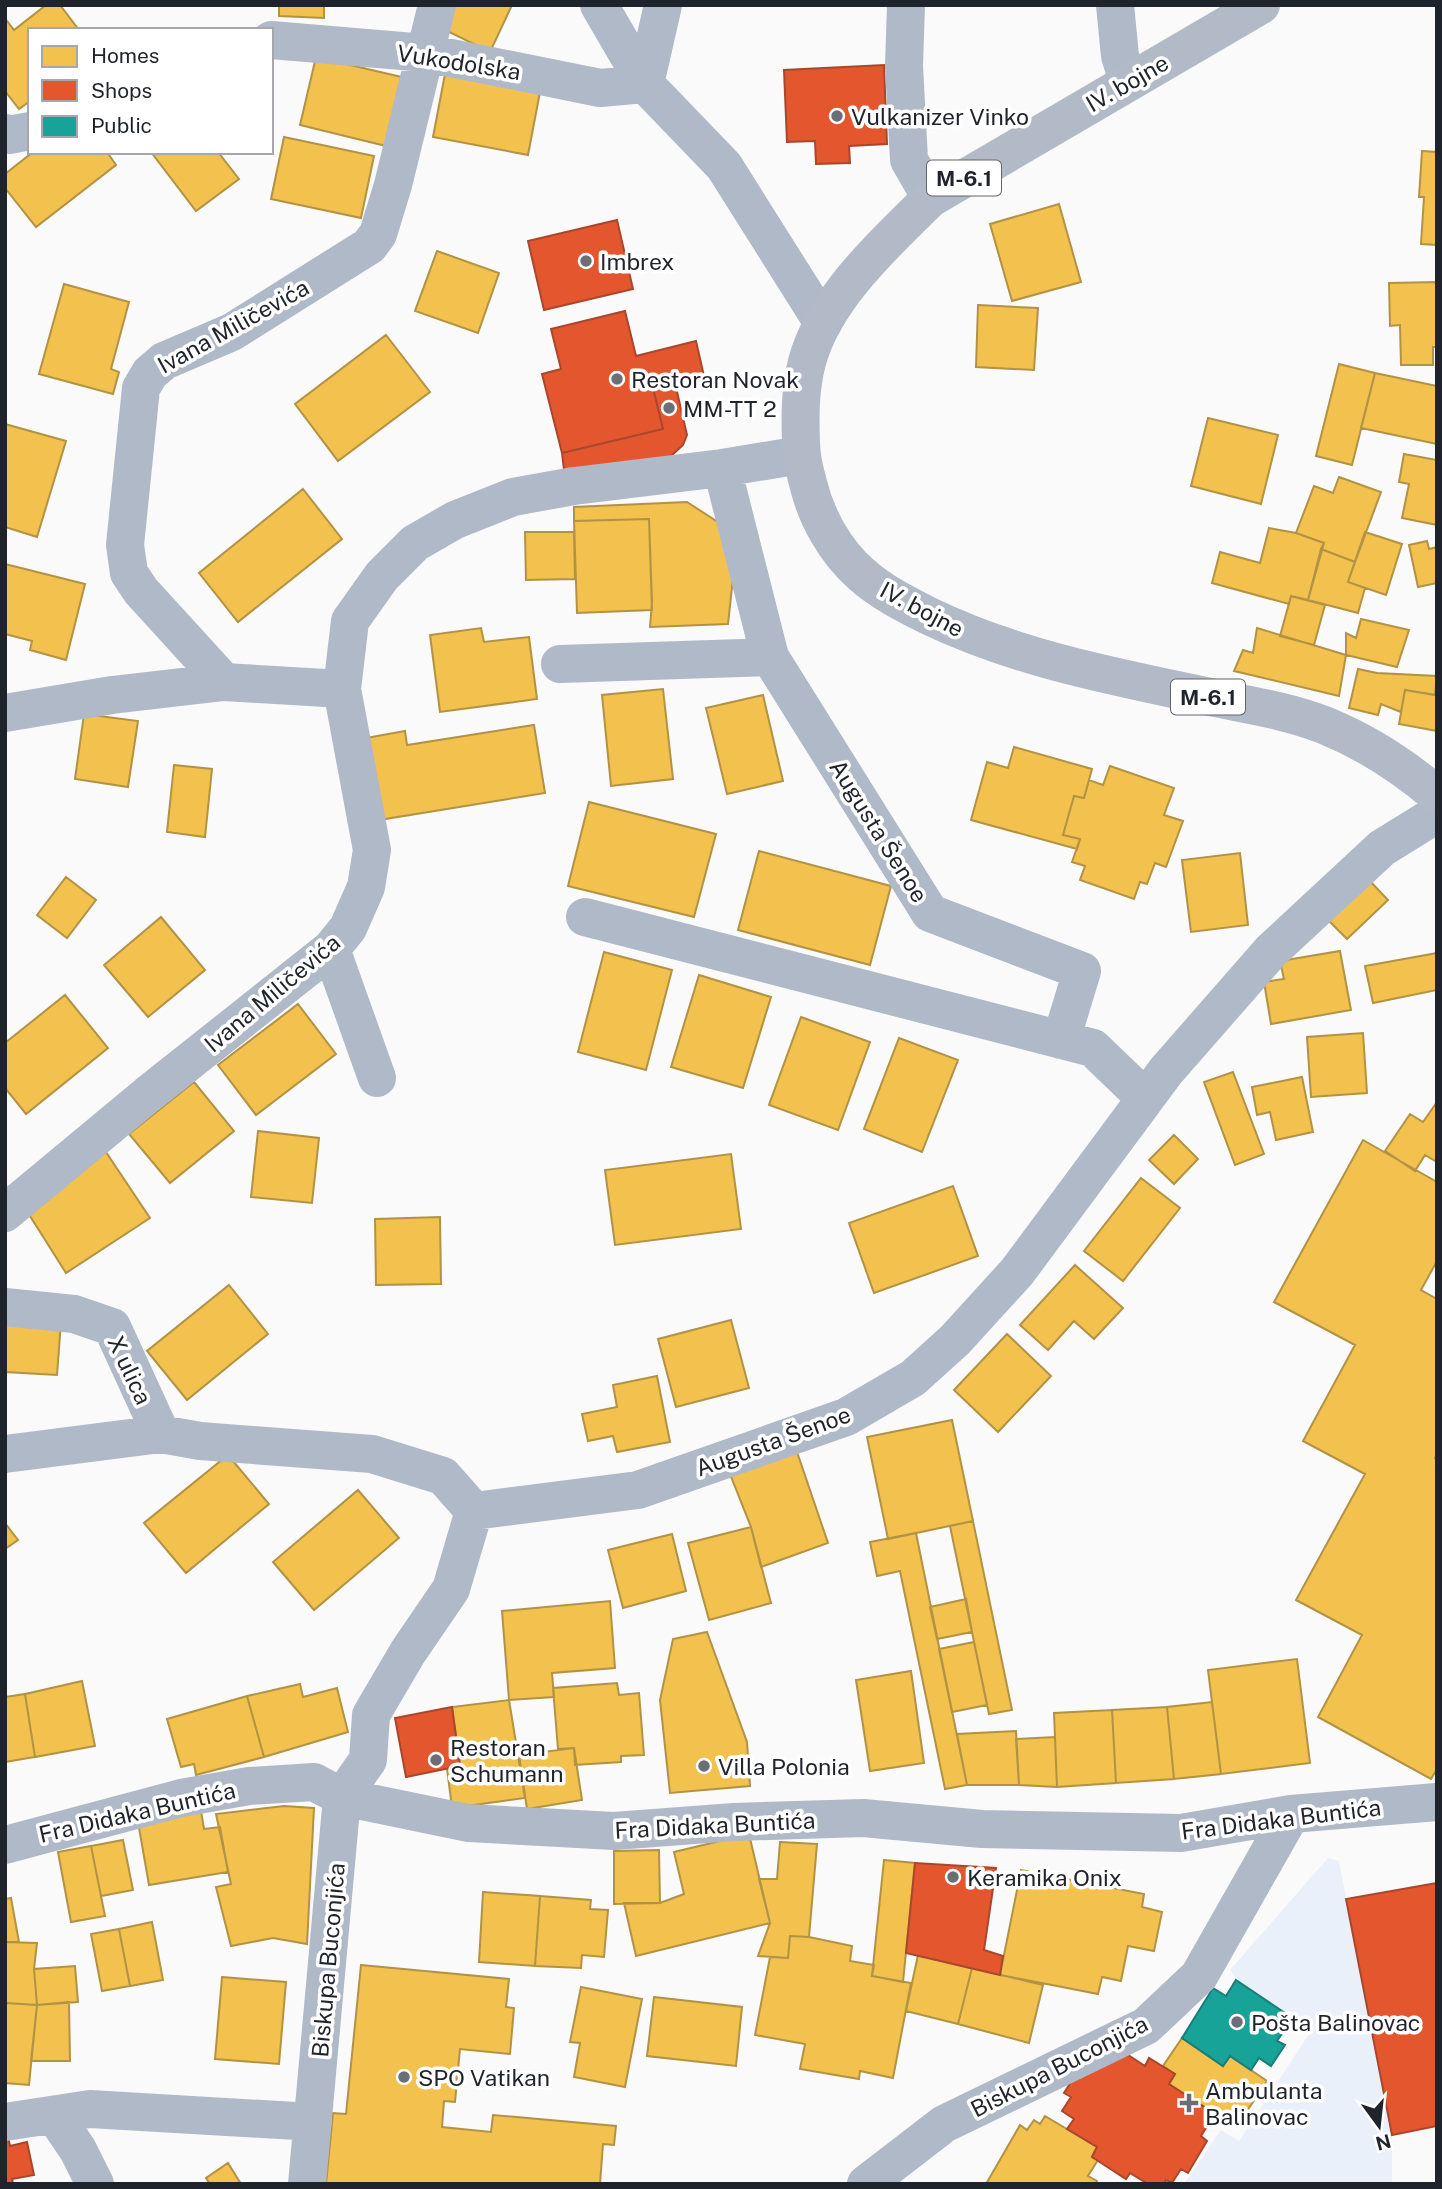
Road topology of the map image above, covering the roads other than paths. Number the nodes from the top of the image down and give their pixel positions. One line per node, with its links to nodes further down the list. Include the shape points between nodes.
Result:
1 (437, 5): 8 (street, Ivana Miličevića)
2 (599, 5): 10 (street)
3 (663, 5): 10 (street)
4 (906, 5): 13 (street, via 909,160)
5 (1115, 5): 9 (street, via 1120,56)
6 (1261, 5): 9 (main road, IV. bojne / M-6.1)
7 (273, 40): 8 (street, Vukodolska)
8 (426, 53): 10 (street, Vukodolska, via 600,88); 19 (street, Ivana Miličevića, via 393,185 378,233 369,246 232,332 164,361 141,388 125,545 129,573)
9 (1128, 81): 13 (main road, IV. bojne / M-6.1)
10 (645, 84): 14 (street, via 724,166)
11 (28, 131): 12 (street)
12 (5, 133)
13 (931, 198): 14 (main road, IV. bojne / M-6.1, via 854,279)
14 (823, 323): 15 (main road, IV. bojne / M-6.1, via 807,361 800,399)
15 (801, 455): 16 (street, Ivana Miličevića); 22 (main road, IV. bojne / M-6.1, via 813,504 830,538 860,574 897,601 964,633 1084,670 1322,725 1368,745)
16 (722, 468): 17 (street, Augusta Šenoe); 20 (street, Ivana Miličevića, via 513,496 415,543 382,576 349,621)
17 (770, 657): 18 (street); 26 (street, Augusta Šenoe, via 930,913 1082,971)
18 (560, 664)
19 (224, 682): 20 (street); 21 (street)
20 (342, 689): 25 (street, Ivana Miličevića, via 372,850 366,887 348,928)
21 (5, 713)
22 (1437, 795)
23 (1437, 814): 28 (street, Augusta Šenoe, via 1382,848 1271,951)
24 (585, 917): 26 (street)
25 (331, 949): 27 (street); 29 (street, Ivana Miličevića)
26 (1061, 1040): 28 (street, via 1093,1048)
27 (377, 1078)
28 (1145, 1098): 33 (street, Augusta Šenoe, via 1017,1272 913,1378 846,1417 638,1490)
29 (5, 1213)
30 (5, 1307): 31 (street, X ulica, via 74,1314 112,1327)
31 (160, 1434): 32 (street); 33 (street, via 372,1454 443,1476)
32 (5, 1454)
33 (474, 1511): 34 (street, via 451,1589 371,1715 368,1760)
34 (342, 1797): 36 (street, Fra Didaka Buntića, via 468,1823 614,1830 863,1818 982,1829 1181,1833); 37 (street, Fra Didaka Buntića, via 314,1782 249,1786 181,1798); 40 (street, Biskupa Buconjića)
35 (1437, 1802): 36 (street, Fra Didaka Buntića)
36 (1291, 1814): 43 (street, Biskupa Buconjića, via 1199,1976 1146,2026 944,2124)
37 (5, 1844)
38 (55, 2116): 39 (street); 40 (street, via 90,2109); 41 (street)
39 (5, 2122)
40 (313, 2122): 42 (street, Biskupa Buconjića)
41 (95, 2184)
42 (307, 2184)
43 (866, 2184)

